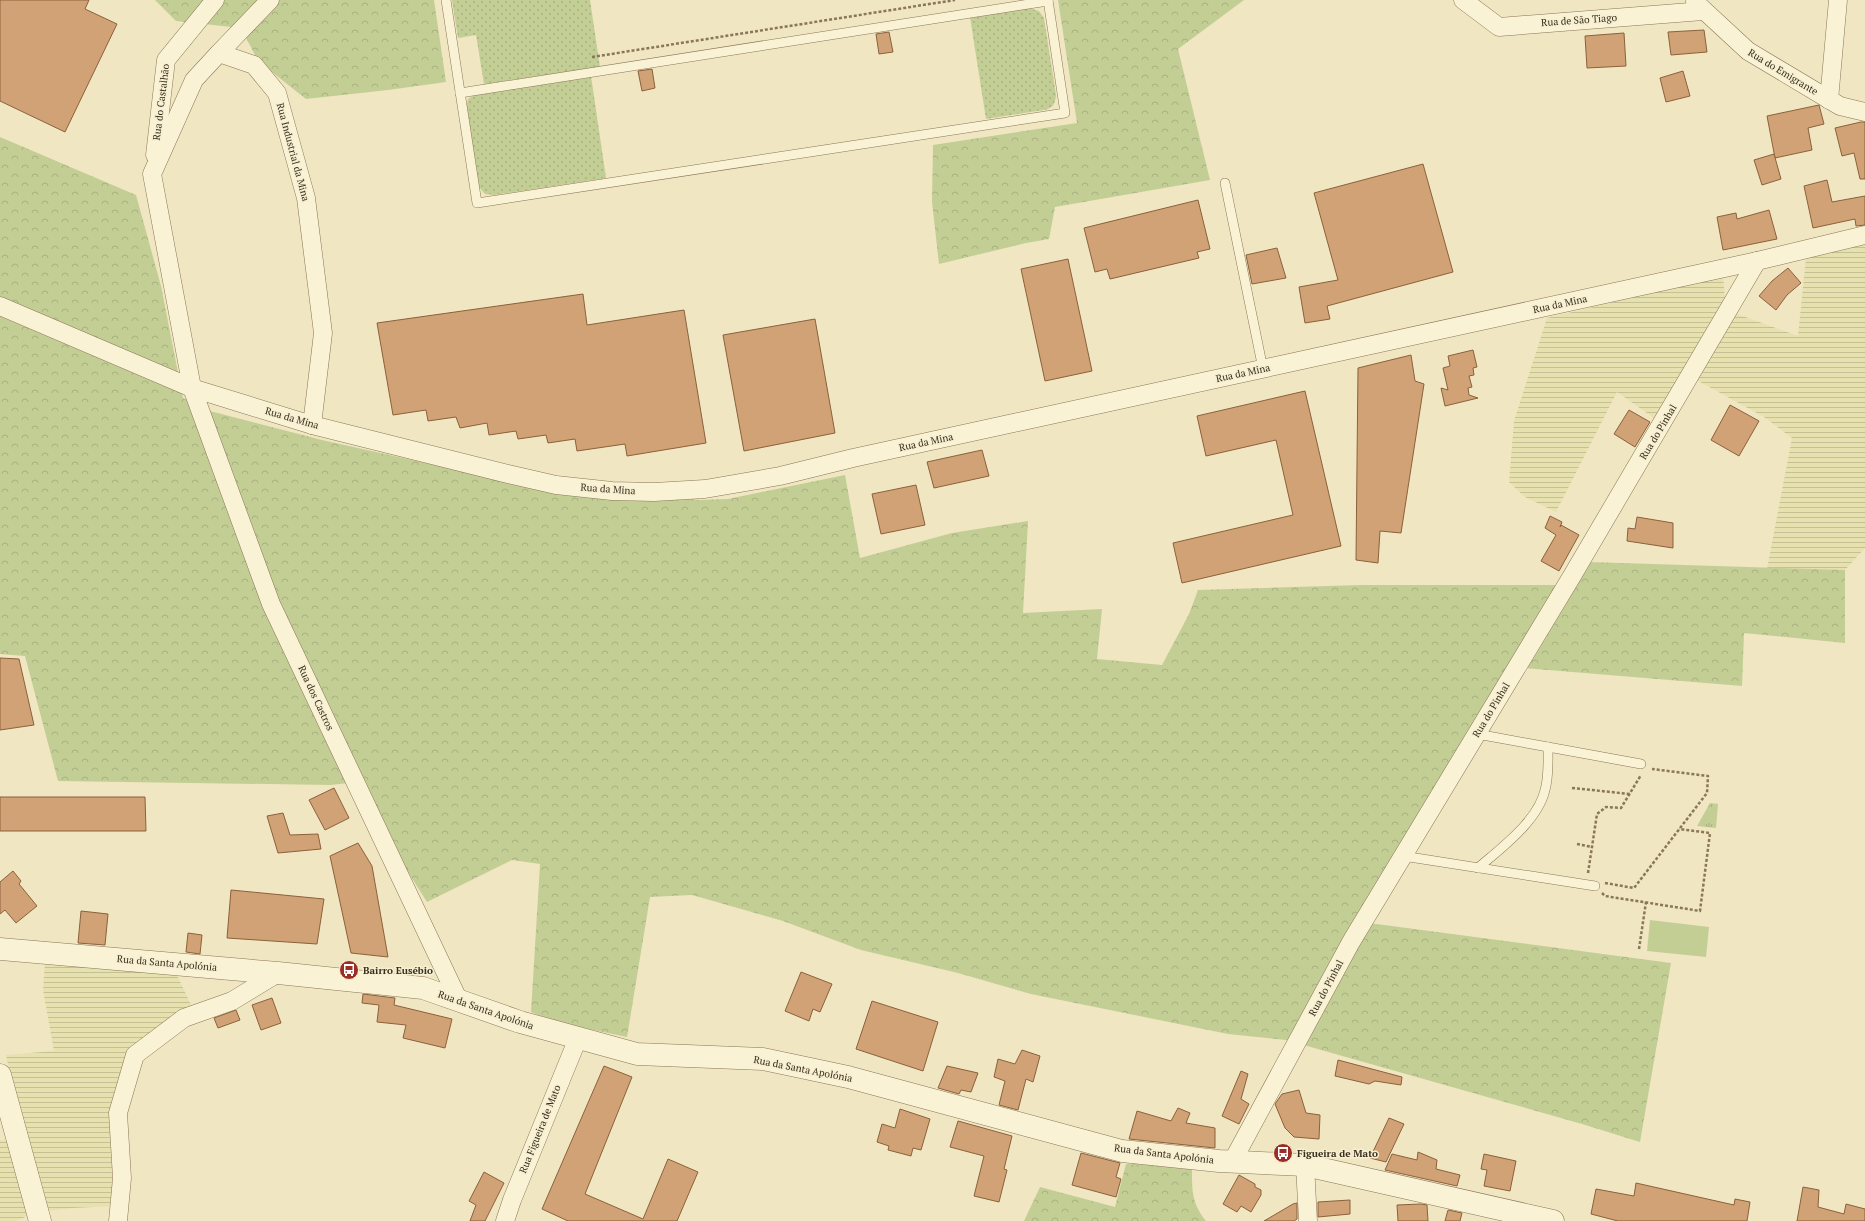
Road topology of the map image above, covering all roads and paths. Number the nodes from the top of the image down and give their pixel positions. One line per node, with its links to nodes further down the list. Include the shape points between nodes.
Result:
1 (215, 0): 14 (street, Rua do Castalhão, via 166,60)
2 (270, 0): 9 (street)
3 (446, 0): 11 (lane)
4 (955, 0): 10 (path)
5 (1048, 0): 11 (lane); 11 (lane, via 1065,113 477,203)
6 (1463, 0): 8 (street, Rua de São Tiago, via 1499,27)
7 (1838, 0): 12 (street)
8 (1698, 6): 12 (street, Rua do Emigrante, via 1748,51)
9 (219, 53): 14 (street, via 194,80); 21 (street, Rua Industrial da Mina, via 254,64 277,92 306,198 323,333)
10 (592, 57)
11 (460, 92)
12 (1829, 100): 13 (street, Rua do Emigrante, via 1840,106)
13 (1865, 112)
14 (152, 174): 20 (street)
15 (1225, 183): 19 (lane)
16 (1865, 235): 17 (street, Rua da Mina)
17 (1757, 261): 19 (street, Rua da Mina); 22 (street, Rua do Pinhal)
18 (0, 306): 20 (street, Rua da Mina)
19 (1263, 369): 21 (street, Rua da Mina, via 780,476 705,489 612,491 556,485)
20 (192, 388): 21 (street, Rua da Mina); 37 (street, Rua dos Castros, via 270,604)
21 (312, 425)
22 (1477, 734): 23 (lane); 30 (street, Rua do Pinhal)
23 (1548, 747): 24 (lane); 31 (lane, via 1545,791 1534,813 1517,834)
24 (1643, 766): 26 (path); 27 (path, via 1708,776 1707,793)
25 (1572, 788): 26 (path)
26 (1630, 794): 29 (path, via 1621,808 1606,806 1597,814)
27 (1679, 829): 32 (path, via 1634,888 1604,883); 33 (path, via 1710,833 1700,910)
28 (1577, 844): 29 (path)
29 (1592, 847): 32 (path)
30 (1403, 856): 31 (lane); 40 (street, Rua do Pinhal, via 1351,942)
31 (1478, 868): 32 (lane)
32 (1591, 885): 33 (path, via 1605,896)
33 (1646, 902): 35 (path)
34 (0, 949): 36 (street, Rua da Santa Apolónia)
35 (1639, 949)
36 (278, 973): 37 (street, Rua da Santa Apolónia, via 422,988); 43 (street, via 232,1001 184,1018 135,1055 118,1113 122,1178)
37 (459, 1000): 38 (street, Rua da Santa Apolónia, via 520,1022)
38 (578, 1038): 40 (street, Rua da Santa Apolónia, via 636,1054 763,1059 848,1077 1122,1151); 44 (street, Rua Figueira de Mato)
39 (1, 1083): 42 (street)
40 (1232, 1162): 41 (street, Rua da Santa Apolónia)
41 (1304, 1164): 45 (street); 46 (street, Rua da Santa Apolónia)
42 (40, 1221)
43 (118, 1221)
44 (505, 1221)
45 (1308, 1221)
46 (1553, 1221)

